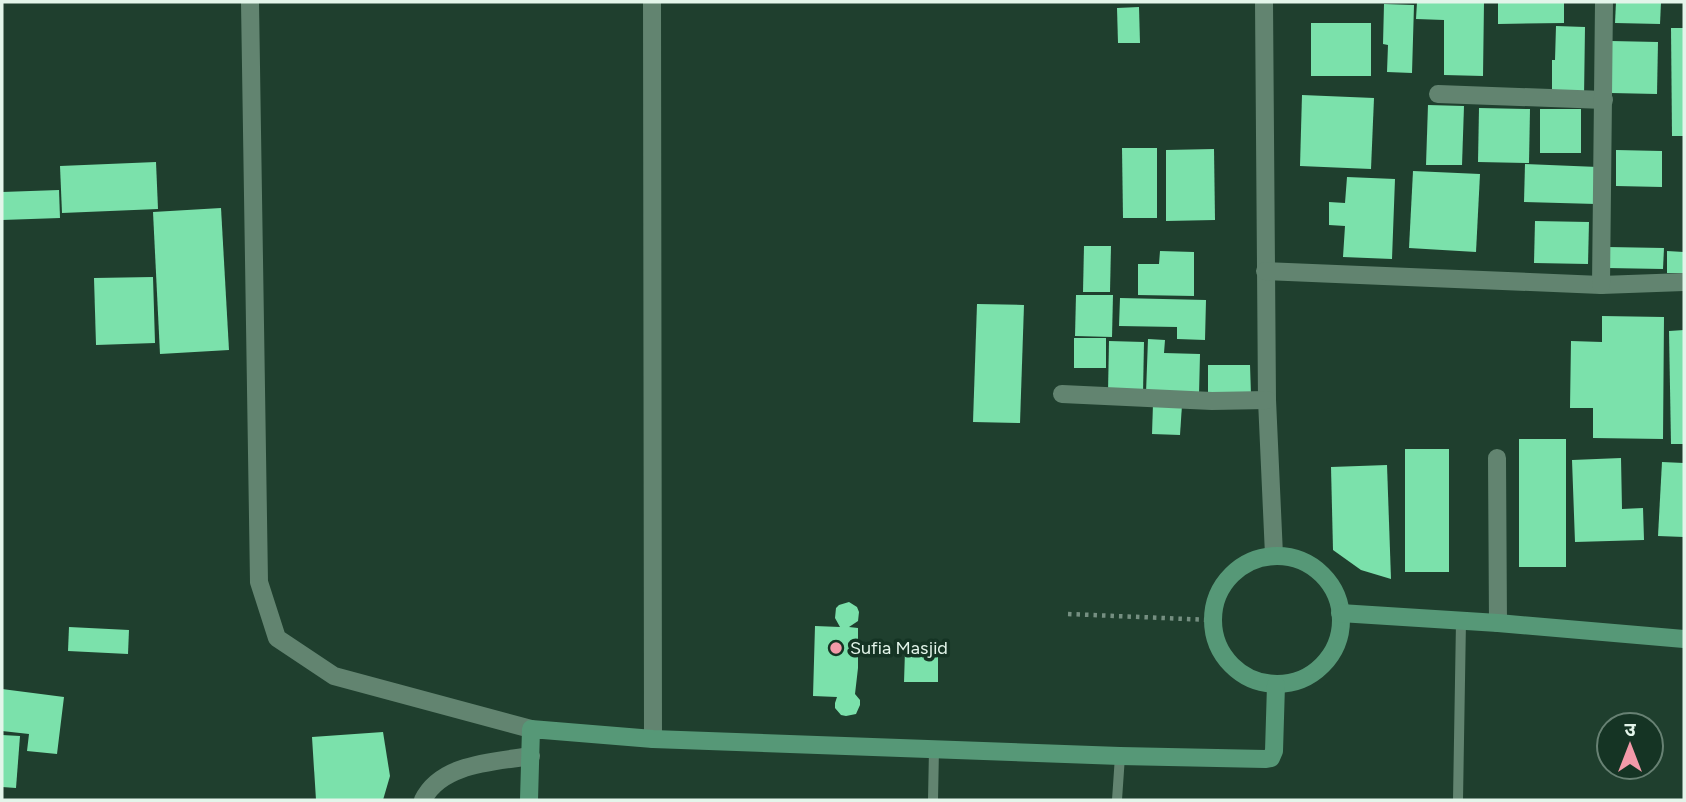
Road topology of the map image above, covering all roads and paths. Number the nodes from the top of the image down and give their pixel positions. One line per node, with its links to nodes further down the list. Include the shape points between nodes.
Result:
1 (250, 2): 21 (street, via 259,582 277,638 334,676)
2 (652, 2): 22 (street)
3 (1264, 2): 7 (street)
4 (1604, 2): 6 (street)
5 (1438, 94): 6 (street)
6 (1604, 100): 9 (street)
7 (1265, 271): 9 (street); 11 (street)
8 (1684, 282): 9 (street)
9 (1601, 285)
10 (1062, 394): 11 (street)
11 (1267, 400): 13 (street)
12 (1497, 458): 18 (street)
13 (1274, 555): 14 (street, via 1302,560 1323,575 1337,596); 16 (street, via 1252,560 1231,574 1216,595)
14 (1340, 613): 17 (street); 20 (street, via 1337,646 1322,667 1301,681)
15 (1068, 614): 16 (path)
16 (1211, 620): 20 (street, via 1216,645 1230,666 1251,680)
17 (1461, 621): 18 (street); 30 (lane)
18 (1498, 623): 19 (street)
19 (1684, 639)
20 (1276, 685): 25 (street, via 1271,758)
21 (531, 729): 22 (street); 24 (street)
22 (653, 739): 23 (street)
23 (934, 749): 25 (street); 28 (lane)
24 (531, 756): 26 (street, via 475,765 448,775 428,788); 27 (street)
25 (1120, 756): 29 (lane)
26 (423, 800)
27 (529, 800)
28 (933, 800)
29 (1118, 800)
30 (1458, 800)

